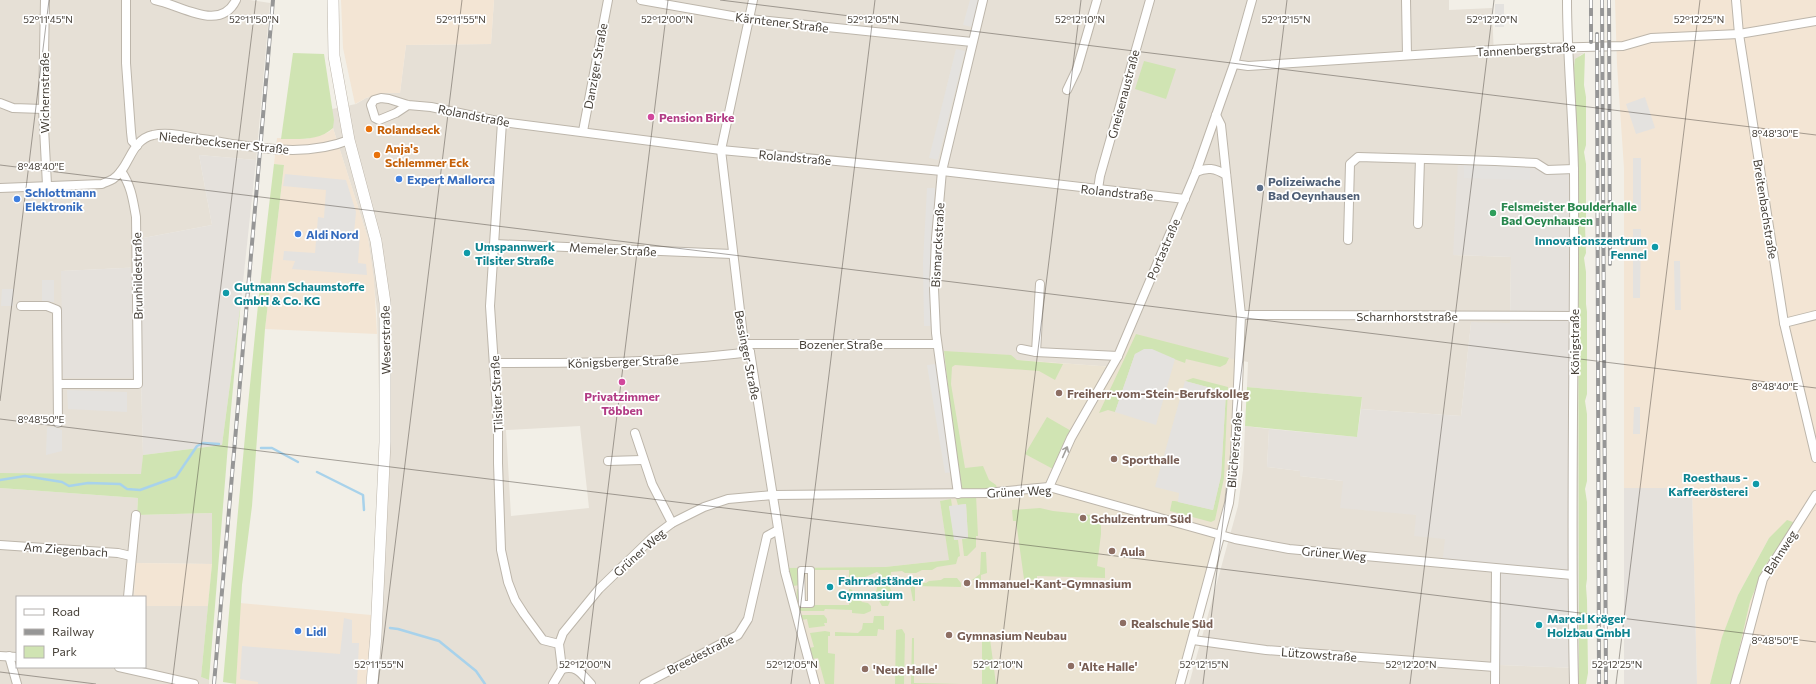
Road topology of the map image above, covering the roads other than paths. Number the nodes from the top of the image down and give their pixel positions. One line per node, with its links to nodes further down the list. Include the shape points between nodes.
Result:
1 (45, 0): 26 (street, Wichernstraße)
2 (126, 0): 31 (street, via 130,132 132,141)
3 (155, 0): 15 (street, via 215,17 228,12)
4 (333, 0): 30 (street, Weserstraße, via 334,56)
5 (608, 0): 29 (street, Danziger Straße)
6 (641, 0): 16 (street, Kärntener Straße)
7 (753, 0): 16 (street, Bessinger Straße)
8 (983, 0): 19 (street, Bismarckstraße)
9 (1097, 0): 23 (street, via 1077,69)
10 (1150, 0): 41 (street, Gneisenaustraße)
11 (1252, 0): 22 (street, Portastraße)
12 (1406, 0): 21 (street)
13 (1567, 0): 20 (street, Königstraße)
14 (1736, 0): 18 (street, Breitenbachstraße)
15 (236, 2)
16 (749, 19): 19 (street, Kärntener Straße); 32 (street, Bessinger Straße)
17 (1816, 21): 18 (street, Tannenbergstraße)
18 (1740, 34): 20 (street, Tannenbergstraße, via 1651,38 1623,46); 52 (street, Breitenbachstraße)
19 (972, 42): 36 (street, Bismarckstraße)
20 (1567, 46): 21 (street, Tannenbergstraße); 34 (street, Königstraße)
21 (1407, 55): 22 (street, Tannenbergstraße, via 1248,66)
22 (1234, 64): 27 (street, Portastraße)
23 (1067, 90)
24 (0, 103): 26 (street, via 13,108)
25 (408, 105): 28 (street, Rolandstraße, via 431,107)
26 (43, 109): 39 (street, Wichernstraße)
27 (1216, 115): 37 (street, Portastraße); 38 (street, Blücherstraße, via 1221,125)
28 (502, 122): 29 (street, Rolandstraße); 45 (street, Tilsiter Straße)
29 (583, 132): 32 (street, Rolandstraße)
30 (349, 140): 31 (street, Niederbecksener Straße, via 324,147 284,150 164,134 148,137); 88 (street, Weserstraße, via 375,233 385,303 385,442)
31 (137, 146): 35 (street, Niederbecksener Straße)
32 (721, 150): 36 (street, Rolandstraße); 46 (street, Bessinger Straße)
33 (1420, 159): 34 (street, via 1536,163 1547,170); 43 (street); 44 (street, via 1358,157 1353,160 1350,164)
34 (1574, 170): 50 (street, Königstraße)
35 (121, 171): 39 (street, Niederbecksener Straße, via 102,184); 60 (street, Brunhildestraße, via 132,193 136,217 138,384)
36 (942, 171): 41 (street, Rolandstraße); 54 (street, Bismarckstraße, via 934,289)
37 (1196, 172): 38 (street, via 1211,168); 42 (street, Portastraße)
38 (1226, 175): 49 (street, Blücherstraße)
39 (47, 185): 40 (street, Niederbecksener Straße)
40 (0, 188)
41 (1098, 190): 42 (street, Rolandstraße)
42 (1184, 199): 58 (street, Portastraße)
43 (1418, 224)
44 (1348, 240)
45 (494, 244): 46 (street, Memeler Straße); 59 (street, Tilsiter Straße, via 490,306)
46 (732, 254): 53 (street, Bessinger Straße)
47 (1040, 284): 57 (street)
48 (21, 306): 60 (street, via 47,306 57,310)
49 (1241, 315): 50 (street, Scharnhorststraße); 73 (street, Blücherstraße, via 1235,454 1229,503)
50 (1574, 316): 77 (street, Königstraße)
51 (1816, 316): 52 (street)
52 (1784, 323): 63 (street)
53 (744, 344): 54 (street, Bozener Straße); 56 (street, Bessinger Straße)
54 (937, 344): 67 (street, Bismarckstraße)
55 (1021, 349): 57 (street)
56 (750, 352): 59 (street, Königsberger Straße, via 703,358 640,361); 68 (street, Bessinger Straße)
57 (1036, 352): 58 (street)
58 (1118, 356): 66 (street, Portastraße, one-way to 58, via 1071,438)
59 (494, 363): 81 (street, Tilsiter Straße, via 501,550 507,576 516,600 543,640)
60 (58, 384): 61 (street)
61 (58, 423)
62 (635, 433): 64 (street)
63 (1816, 458)
64 (642, 460): 65 (street); 71 (street)
65 (608, 461)
66 (1049, 487): 67 (street, Grüner Weg); 73 (street, Grüner Weg)
67 (958, 494): 68 (street, Grüner Weg)
68 (772, 495): 71 (street, Grüner Weg, via 728,499 704,507); 72 (street, Bessinger Straße)
69 (1816, 495): 96 (street, Bahnweg, via 1762,579)
70 (136, 515): 75 (street)
71 (672, 523): 81 (street, Grüner Weg, via 652,538 599,589 563,633)
72 (778, 530): 91 (street, Breedestraße, via 767,536 748,619 738,635); 92 (street, Bessinger Straße, via 785,572)
73 (1221, 535): 76 (street, Grüner Weg, via 1289,549); 80 (street, Blücherstraße)
74 (0, 545): 75 (street, Am Ziegenbach)
75 (131, 556): 78 (street)
76 (1496, 569): 77 (street, Grüner Weg); 83 (street)
77 (1572, 575): 95 (street, Königstraße)
78 (128, 596)
79 (811, 604): 79 (street, via 802,604 801,570 811,570)
80 (1193, 640): 83 (street, Lützowstraße, via 1266,650); 93 (street, Blücherstraße)
81 (559, 644): 85 (street)
82 (9, 656): 86 (street)
83 (1494, 667): 94 (street)
84 (127, 668): 87 (street)
85 (562, 669): 89 (street); 90 (street, via 576,668)
86 (17, 684)
87 (194, 684)
88 (372, 684)
89 (553, 684)
90 (591, 684)
91 (644, 684)
92 (815, 684)
93 (1180, 684)
94 (1495, 684)
95 (1574, 684)
96 (1735, 684)

